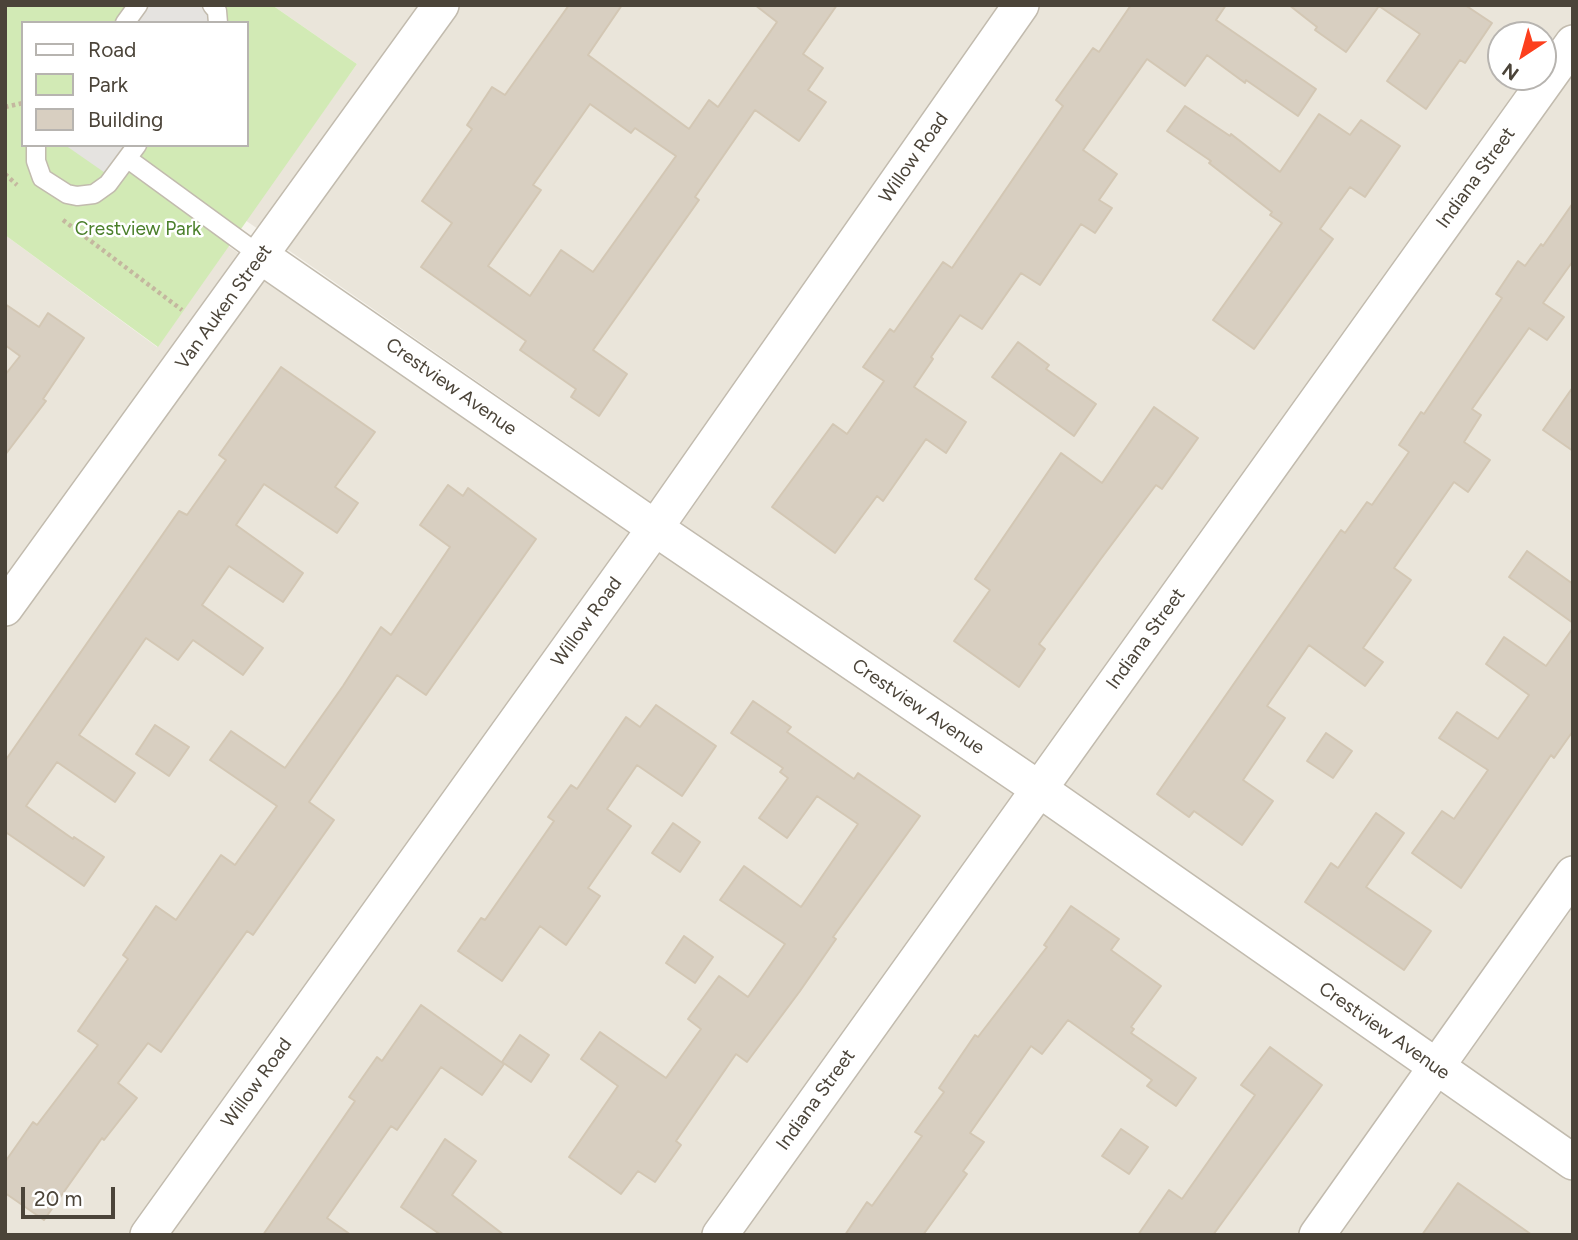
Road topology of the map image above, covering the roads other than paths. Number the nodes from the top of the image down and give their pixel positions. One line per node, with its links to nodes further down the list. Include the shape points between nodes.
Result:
1 (138, 5): 5 (lane)
2 (212, 5): 6 (lane)
3 (440, 5): 10 (street, Van Auken Street)
4 (1021, 5): 11 (street, Willow Road)
5 (126, 21)
6 (218, 21)
7 (1573, 43): 13 (street, Indiana Street)
8 (36, 147): 9 (lane, via 42,178 77,196 94,194 108,184)
9 (132, 152): 10 (lane)
10 (261, 256): 11 (street, Crestview Avenue); 12 (street, Van Auken Street)
11 (655, 528): 13 (street, Crestview Avenue); 17 (street, Willow Road)
12 (5, 608)
13 (1039, 789): 15 (street, Crestview Avenue); 18 (street, Indiana Street)
14 (1573, 874): 15 (street)
15 (1435, 1068): 16 (street, Crestview Avenue); 19 (street)
16 (1573, 1162)
17 (148, 1235)
18 (720, 1235)
19 (1317, 1235)

